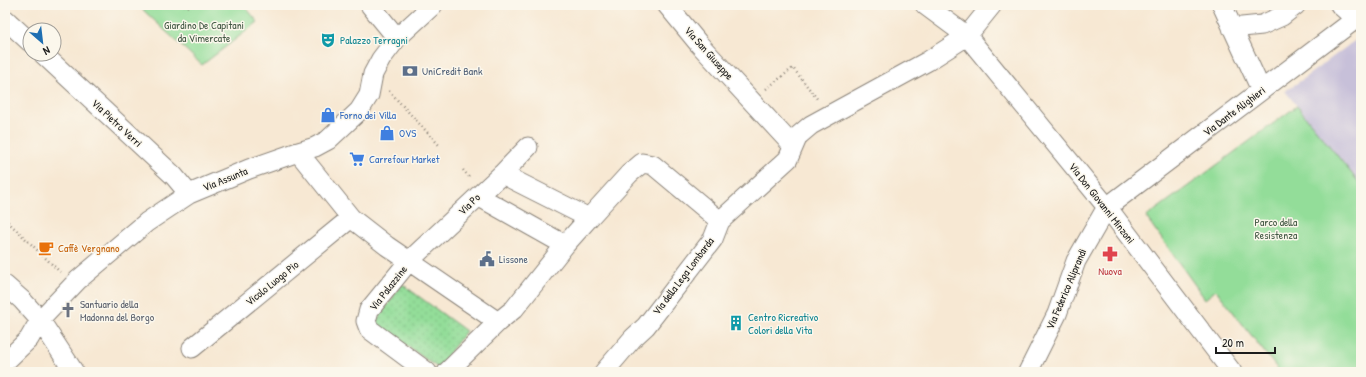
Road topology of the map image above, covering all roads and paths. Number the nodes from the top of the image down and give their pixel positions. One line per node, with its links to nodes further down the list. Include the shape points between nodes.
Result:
1 (195, 5): 10 (path)
2 (370, 5): 16 (street)
3 (433, 5): 16 (street, Via Assunta)
4 (667, 5): 20 (street, Via San Giuseppe)
5 (925, 5): 15 (street, Via Don Giovanni Minzoni)
6 (992, 5): 15 (street, Via della Lega Lombarda)
7 (1222, 5): 13 (street)
8 (1296, 5): 13 (street, via 1282,16 1262,25)
9 (1340, 5): 11 (street)
10 (186, 6)
11 (1358, 17): 19 (street, Via Dante Alighieri)
12 (5, 19): 14 (street)
13 (1232, 28): 19 (street)
14 (22, 35)
15 (967, 36): 21 (street, Via della Lega Lombarda, via 928,61); 29 (street, Via Don Giovanni Minzoni)
16 (397, 38): 18 (street, Via Assunta)
17 (51, 62): 27 (street, Via Pietro Verri, via 174,176)
18 (373, 74): 22 (path); 25 (street, Via Assunta, via 369,94 359,111 328,140)
19 (1261, 90): 29 (street, Via Dante Alighieri)
20 (751, 100): 21 (path, via 793,68); 23 (street, Via San Giuseppe)
21 (832, 114): 23 (street, Via della Lega Lombarda, via 810,125 798,136)
22 (439, 145)
23 (793, 146): 33 (street, Via della Lega Lombarda, via 788,159)
24 (528, 147): 26 (street, Via Po)
25 (298, 152): 27 (street, Via Assunta, via 248,169); 30 (street, Via Palazzine)
26 (502, 174): 28 (street, Via Po); 31 (street)
27 (189, 194): 38 (street, Via Assunta, via 147,222 78,280)
28 (478, 196): 34 (street); 35 (street, Via Po)
29 (1107, 207): 46 (street, Via Federico Aliprandi, via 1076,261 1056,314); 47 (street, Via Don Giovanni Minzoni)
30 (351, 218): 35 (street, Via Palazzine); 40 (street, Vicolo Luogo Pio)
31 (589, 218): 33 (street, via 642,163 652,165); 34 (street)
32 (5, 219): 36 (path)
33 (720, 221): 45 (street, Via della Lega Lombarda, via 713,239 646,326)
34 (565, 245): 39 (street, via 514,309)
35 (409, 260): 39 (street); 43 (street, Via Palazzine, via 369,310 366,321 369,328)
36 (62, 274)
37 (5, 285): 38 (street)
38 (40, 320): 41 (street, Via Assunta, via 29,339); 42 (street)
39 (498, 322): 44 (street)
40 (192, 348)
41 (5, 362)
42 (74, 372)
43 (427, 372)
44 (447, 372)
45 (604, 372)
46 (1028, 372)
47 (1232, 372)

